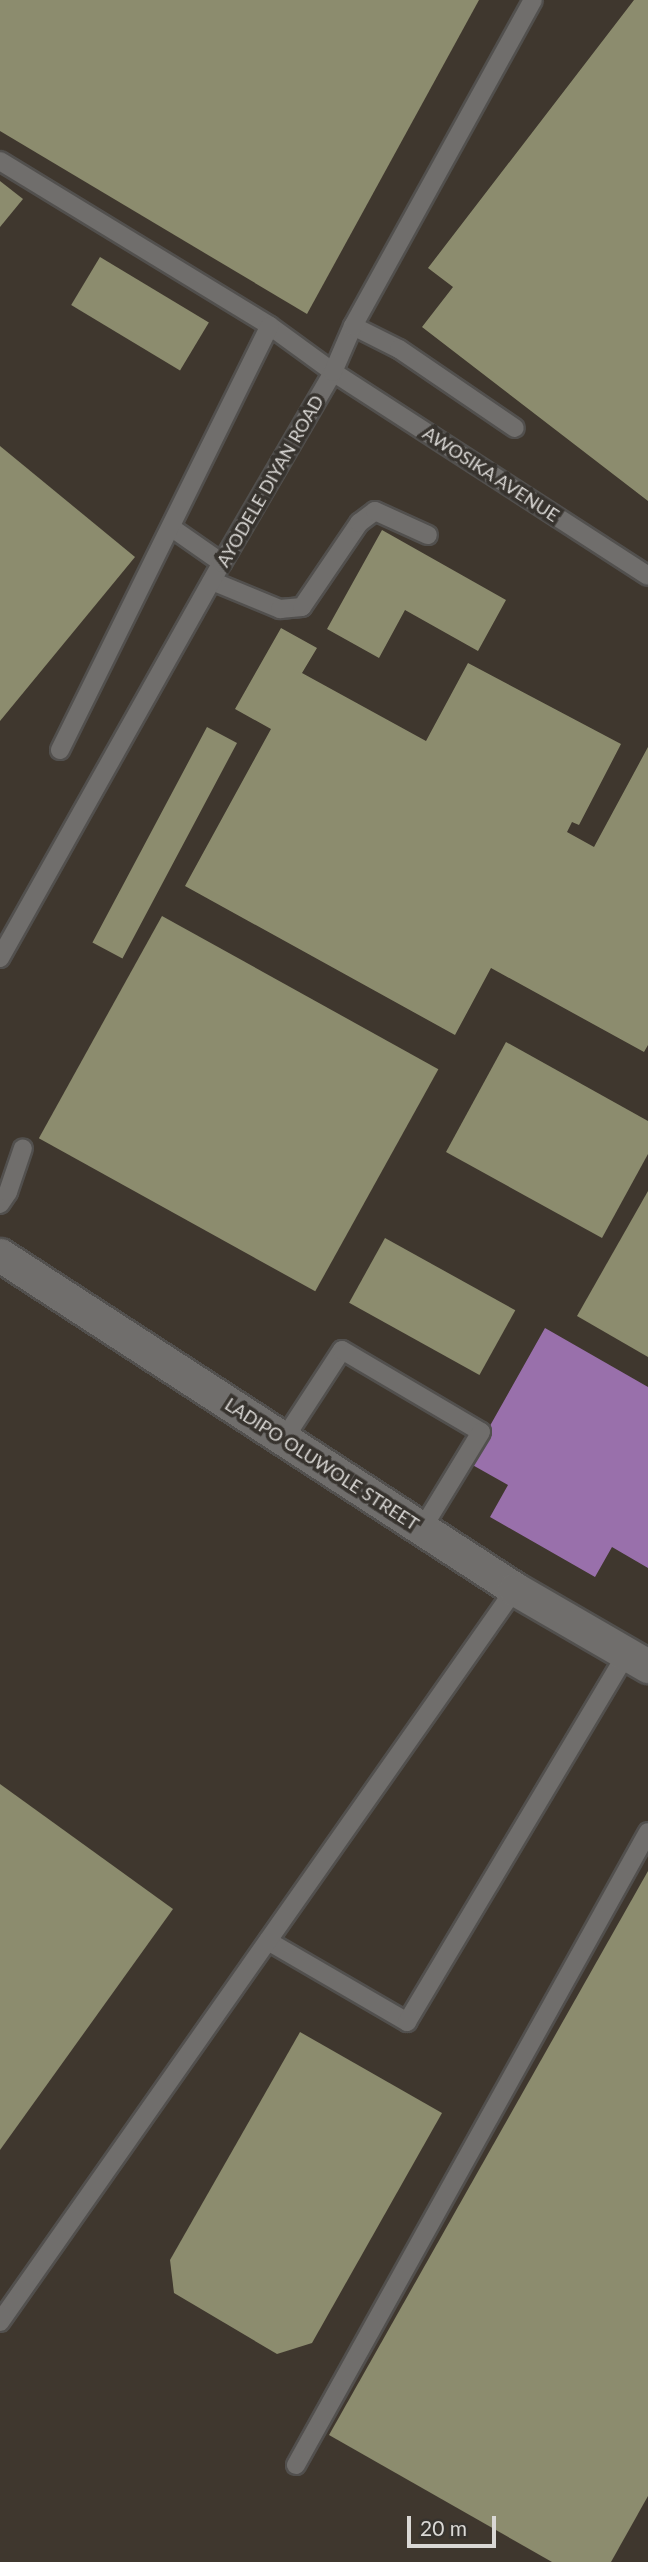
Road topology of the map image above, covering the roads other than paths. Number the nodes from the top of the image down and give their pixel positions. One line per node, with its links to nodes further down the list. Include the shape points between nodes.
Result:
1 (533, 0): 4 (lane, AYODELE DIYAN ROAD)
2 (0, 161): 3 (lane, AWOSIKA AVENUE)
3 (270, 326): 5 (lane, AWOSIKA AVENUE); 7 (lane)
4 (353, 326): 5 (lane, AYODELE DIYAN ROAD); 6 (lane, via 400,349)
5 (333, 372): 9 (lane, AYODELE DIYAN ROAD); 10 (lane, AWOSIKA AVENUE)
6 (515, 428)
7 (172, 528): 9 (lane); 12 (lane)
8 (428, 535): 11 (lane, via 376,511 359,523 302,607 280,609)
9 (222, 563): 11 (lane, AYODELE DIYAN ROAD)
10 (648, 576)
11 (212, 581): 13 (lane, AYODELE DIYAN ROAD)
12 (60, 750)
13 (8, 926): 14 (lane, AYODELE DIYAN ROAD)
14 (0, 958)
15 (23, 1148): 16 (lane)
16 (0, 1204)
17 (0, 1255): 18 (street, LADIPO OLUWOLE STREET)
18 (284, 1440): 19 (street, LADIPO OLUWOLE STREET); 19 (lane, via 342,1350 481,1432)
19 (422, 1529): 20 (street, LADIPO OLUWOLE STREET)
20 (515, 1589): 21 (street, LADIPO OLUWOLE STREET); 23 (lane)
21 (637, 1660): 23 (lane, via 408,2022)
22 (648, 1832): 25 (lane)
23 (268, 1941): 24 (lane)
24 (0, 2322)
25 (296, 2465)

